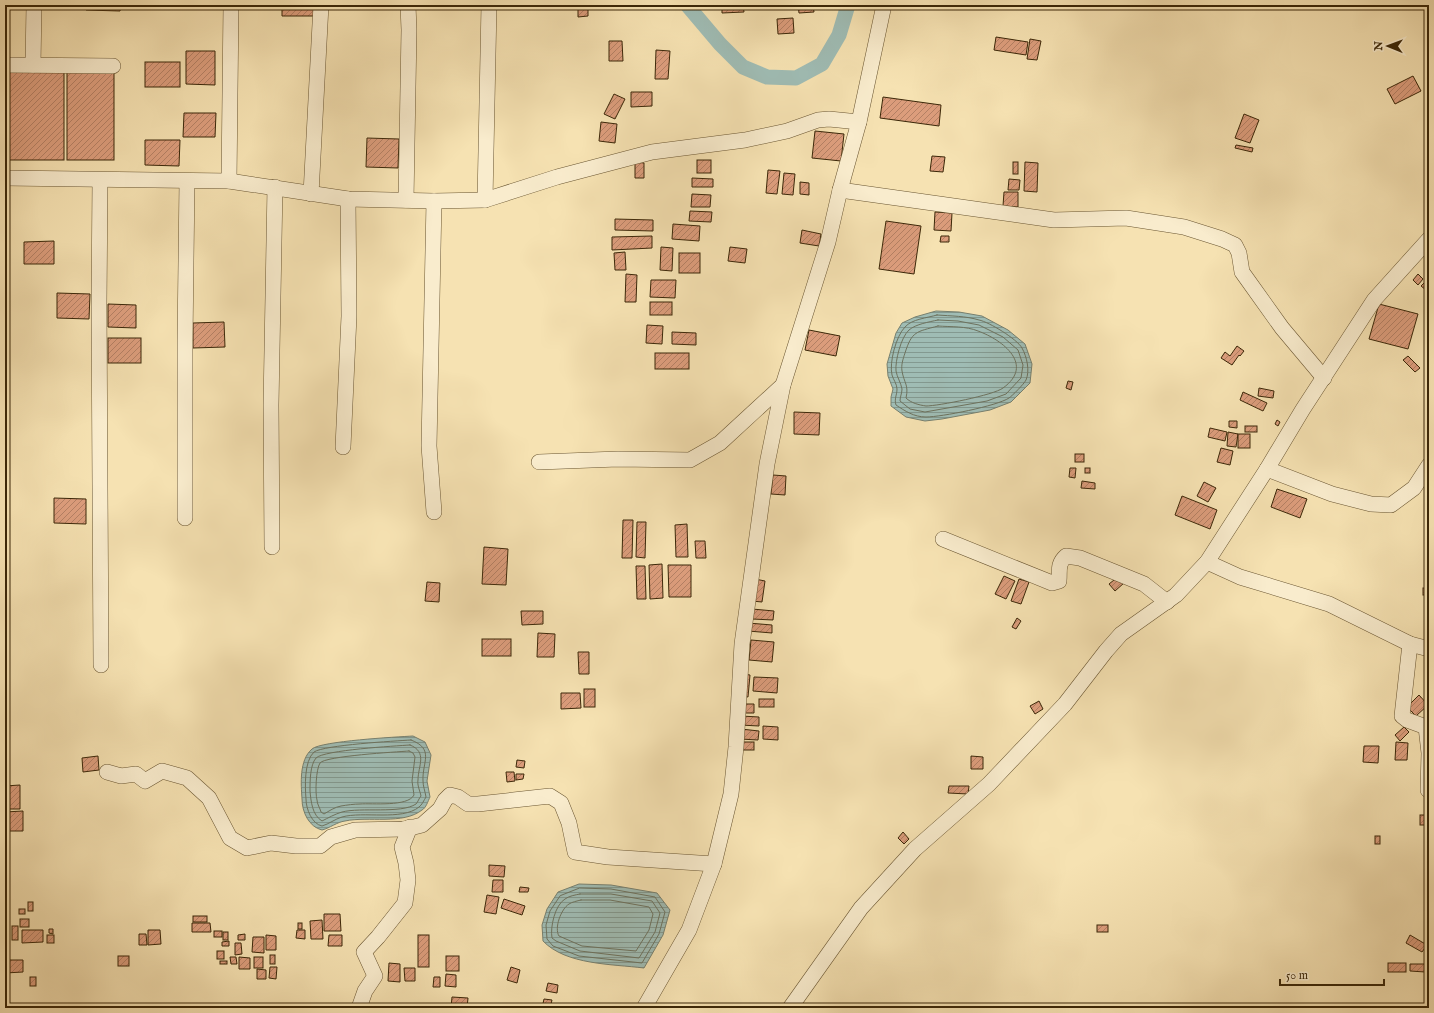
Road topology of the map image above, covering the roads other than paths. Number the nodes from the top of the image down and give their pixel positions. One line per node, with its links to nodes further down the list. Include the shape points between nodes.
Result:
1 (34, 5): 8 (street)
2 (231, 5): 14 (street)
3 (320, 5): 17 (street)
4 (408, 5): 19 (street)
5 (489, 5): 20 (street)
6 (884, 5): 10 (street)
7 (5, 64): 8 (street)
8 (34, 65): 9 (street)
9 (113, 66)
10 (859, 122): 16 (street); 20 (street, via 818,120 787,131 745,140 652,152 557,177)
11 (5, 178): 12 (street)
12 (100, 180): 13 (street); 37 (street)
13 (187, 181): 14 (street); 30 (street, via 184,341)
14 (229, 181): 15 (street)
15 (275, 187): 17 (street); 32 (street, via 271,405)
16 (840, 190): 23 (street, via 1054,220 1126,218 1184,227 1222,239 1235,245 1242,272 1282,328); 24 (street, via 828,242)
17 (311, 194): 18 (street)
18 (348, 199): 19 (street); 25 (street, via 349,316)
19 (406, 200): 21 (street)
20 (485, 200): 21 (street)
21 (434, 201): 29 (street, via 429,446)
22 (1429, 239): 23 (street, via 1374,300)
23 (1324, 378): 28 (street)
24 (784, 385): 26 (street, via 720,443 690,460); 41 (street, via 767,464 742,644 731,794)
25 (343, 447)
26 (539, 462)
27 (1429, 465): 28 (street, via 1414,488 1391,504 1371,504 1332,494)
28 (1267, 469): 33 (street)
29 (434, 512)
30 (185, 518)
31 (943, 539): 34 (street, via 1052,582 1059,581 1058,566 1061,560 1066,556 1080,558 1144,584)
32 (272, 547)
33 (1207, 562): 34 (street); 35 (street, via 1240,577 1329,604)
34 (1167, 602): 44 (street, via 1121,634 1065,704 989,784 915,849 861,908)
35 (1410, 644): 36 (street); 39 (street, via 1402,716 1426,727 1429,753)
36 (1429, 649)
37 (101, 665)
38 (107, 772): 40 (street, via 121,776 136,774 145,780 162,771 187,778 209,798 230,838 247,848 270,843 320,846 332,837 355,830)
39 (1428, 790)
40 (410, 827): 41 (street, via 422,824 440,809 450,795 468,804 550,796 561,803 575,852 608,857); 42 (street, via 402,847 408,880 405,903 364,952 375,976)
41 (714, 864): 43 (street, via 689,930)
42 (358, 1008)
43 (644, 1008)
44 (790, 1008)

